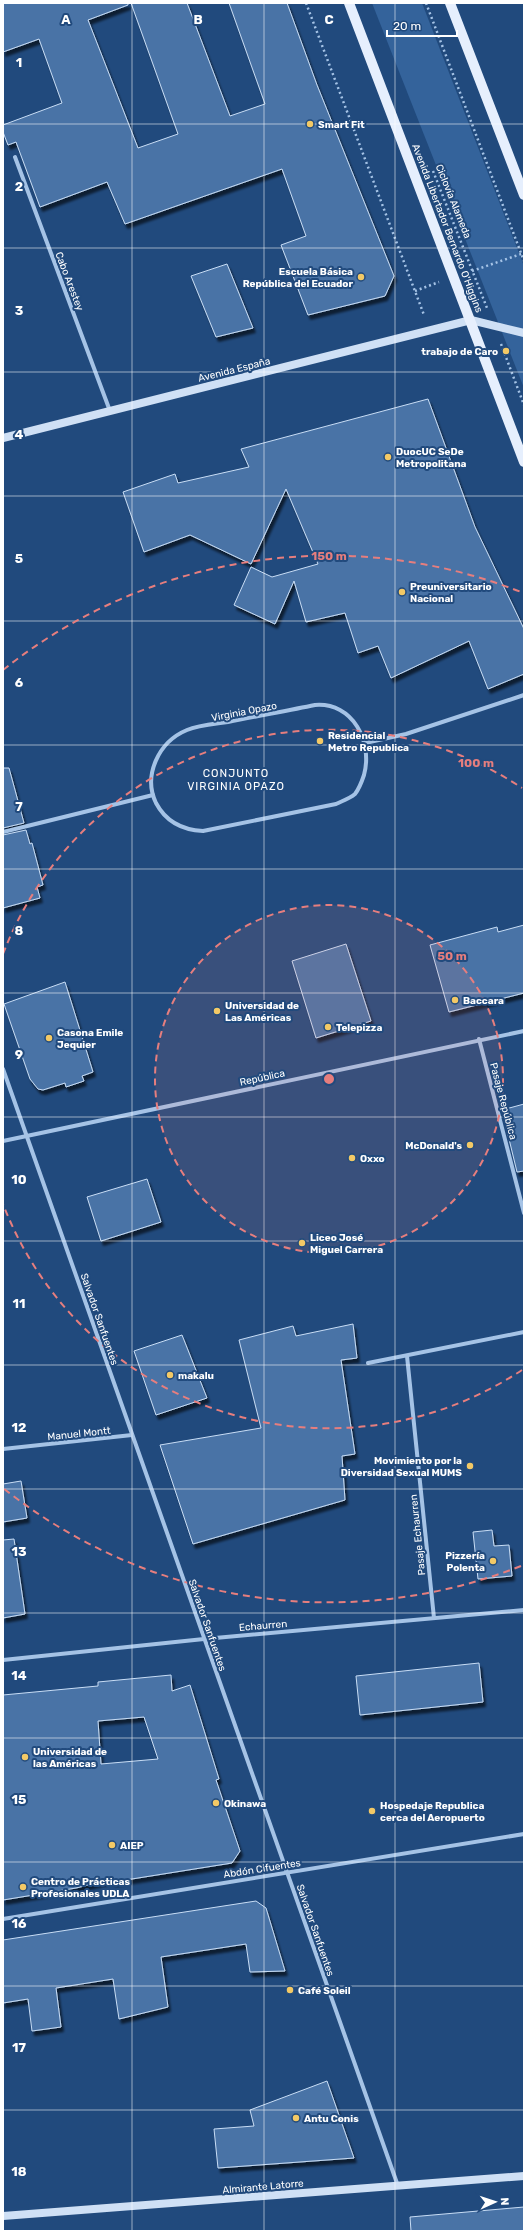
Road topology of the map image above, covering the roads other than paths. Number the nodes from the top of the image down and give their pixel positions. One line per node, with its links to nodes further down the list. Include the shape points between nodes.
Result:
1 (349, 3): 5 (main road, Avenida Libertador Bernardo O'Higgins)
2 (450, 3): 4 (main road)
3 (14, 158): 7 (street, Cabo Arestey)
4 (524, 195)
5 (471, 320): 6 (street); 7 (street, Avenida España); 9 (main road, Avenida Libertador Bernardo O'Higgins)
6 (524, 333)
7 (110, 411): 8 (street, Avenida España)
8 (3, 438)
9 (524, 462)
10 (524, 695): 11 (street, via 406,734)
11 (365, 743): 12 (street, Virginia Opazo, via 366,767 359,788 347,799 336,804 203,831 188,830 175,824 164,814); 12 (street, Virginia Opazo, via 352,718 345,712 325,705 187,730 171,741 158,756 151,780)
12 (153, 795): 13 (street)
13 (3, 832)
14 (524, 1031): 15 (street, República)
15 (479, 1039): 17 (street, República); 19 (street, Pasaje República)
16 (3, 1069): 17 (street, Salvador Sanfuentes)
17 (27, 1135): 18 (street, República); 23 (street, Salvador Sanfuentes)
18 (3, 1141)
19 (524, 1213)
20 (524, 1332): 21 (street)
21 (407, 1356): 22 (street); 26 (street, Pasaje Echaurren)
22 (368, 1363)
23 (132, 1435): 24 (street, Manuel Montt); 27 (street, Salvador Sanfuentes)
24 (3, 1449)
25 (524, 1610): 26 (street, Echaurren)
26 (434, 1618): 27 (street, Echaurren)
27 (204, 1639): 28 (street, Echaurren); 30 (street, Salvador Sanfuentes)
28 (3, 1660)
29 (524, 1834): 30 (street, Abdón Cifuentes)
30 (286, 1872): 31 (street, Abdón Cifuentes); 33 (street, Salvador Sanfuentes)
31 (3, 1918)
32 (524, 2176): 33 (street, Almirante Latorre)
33 (398, 2186): 34 (street, Almirante Latorre)
34 (3, 2216)

